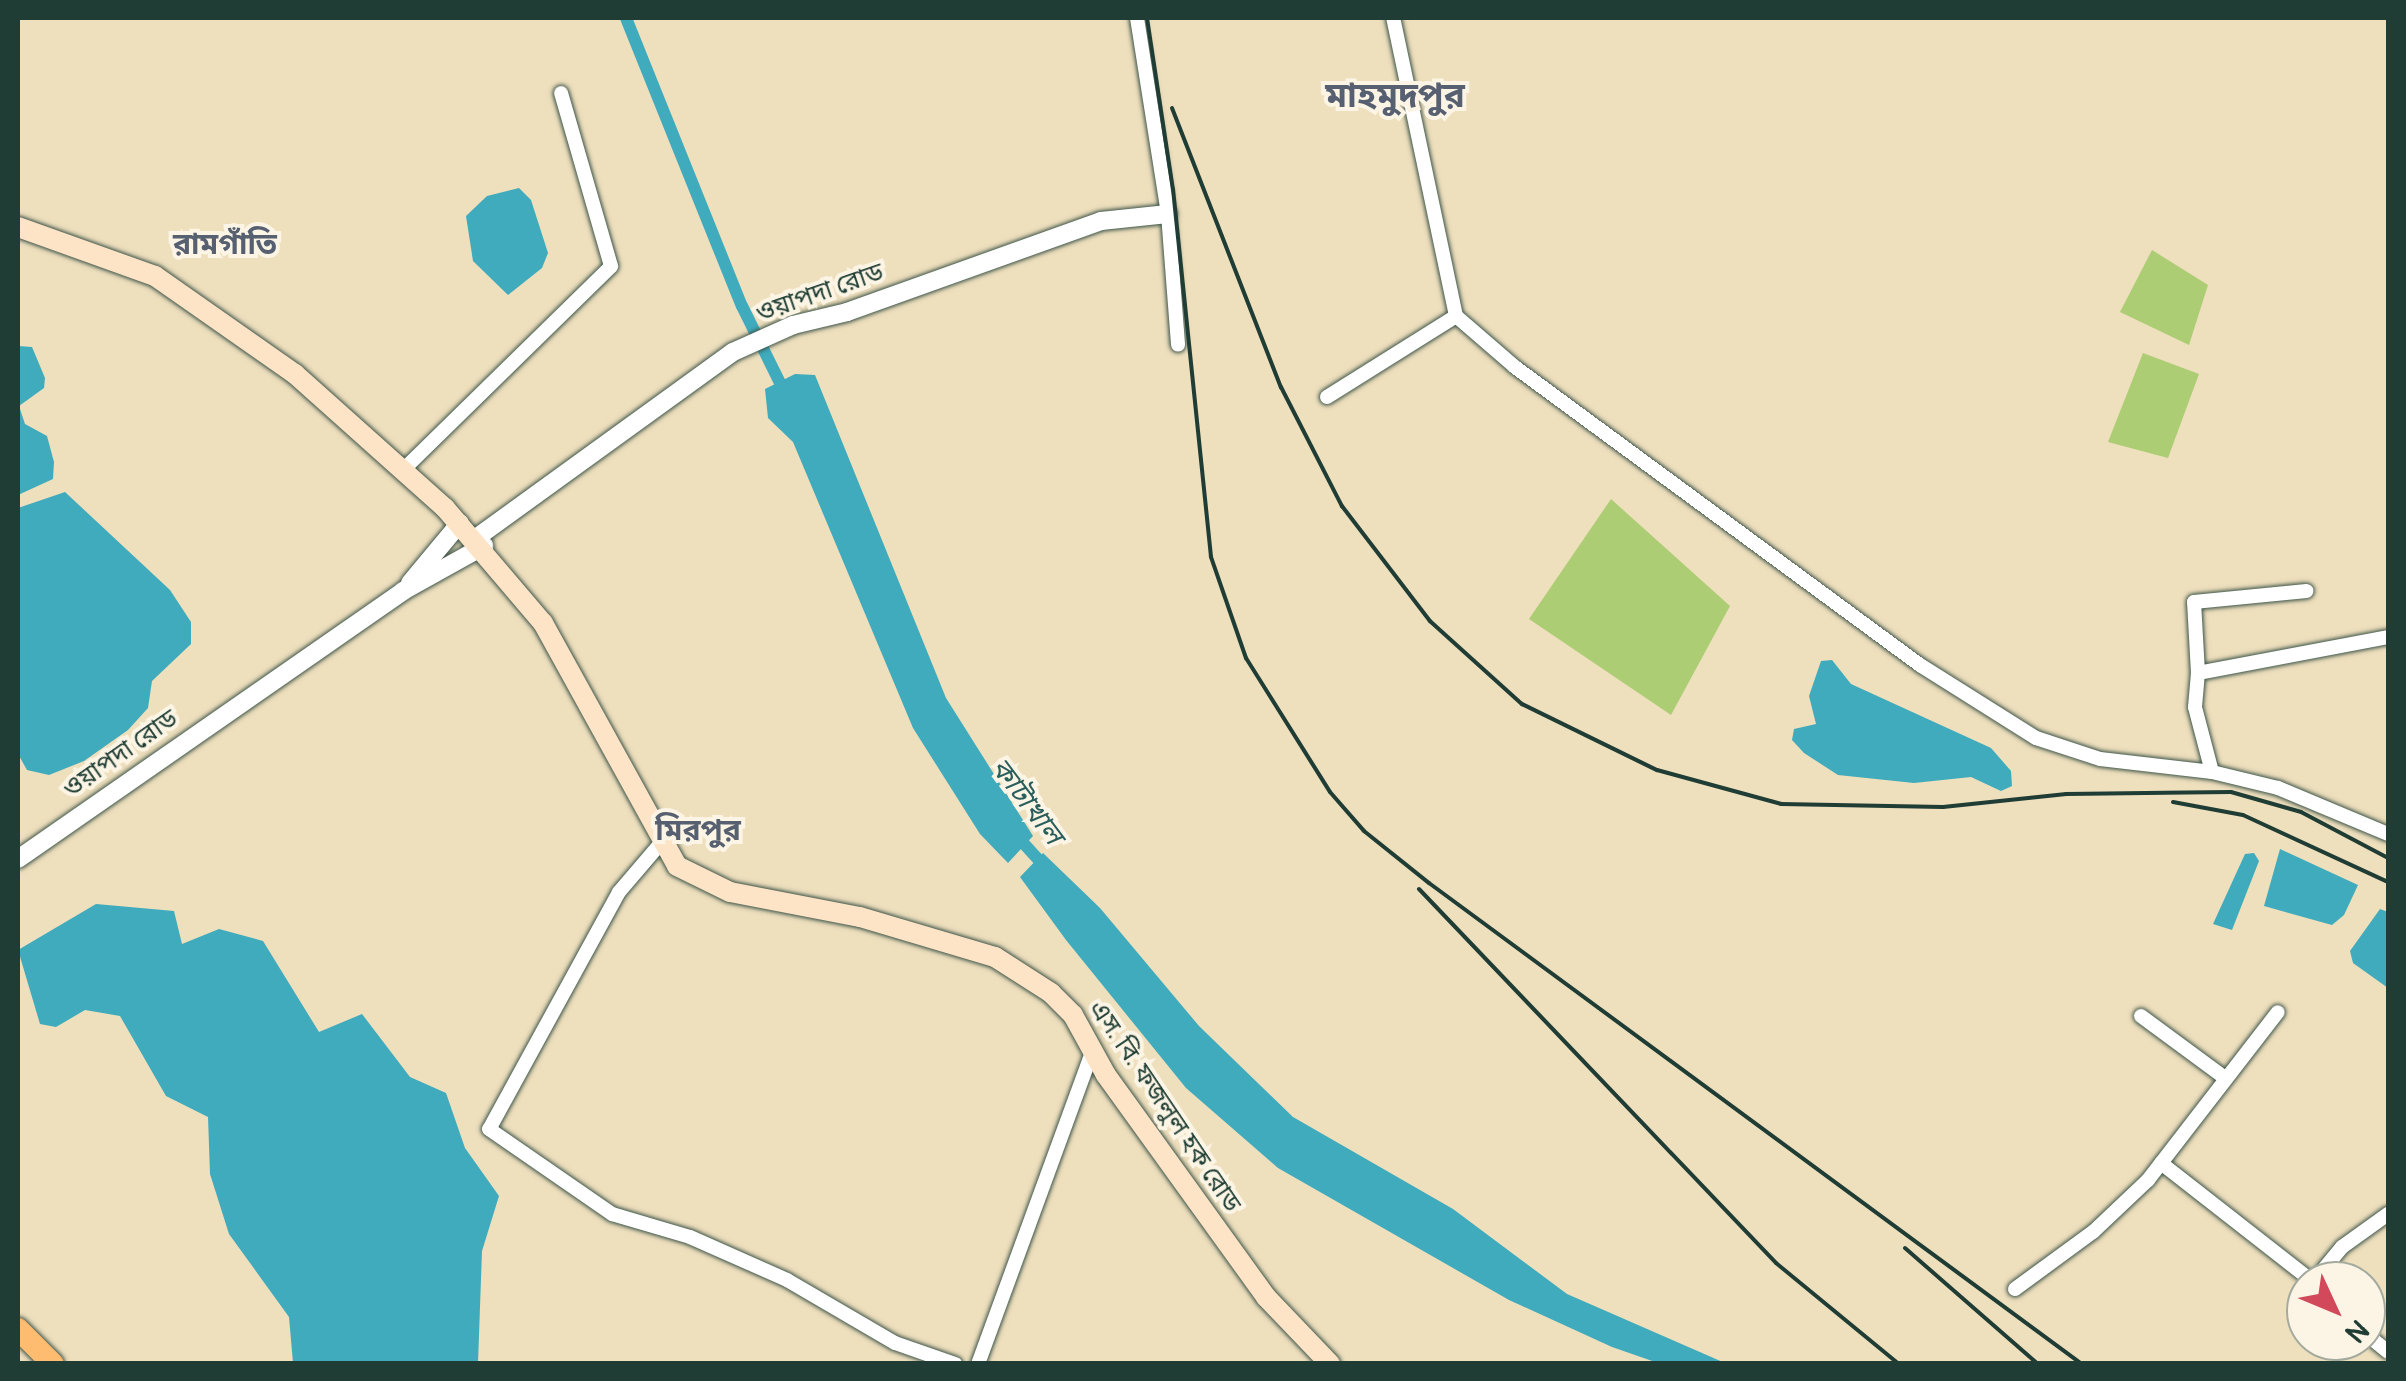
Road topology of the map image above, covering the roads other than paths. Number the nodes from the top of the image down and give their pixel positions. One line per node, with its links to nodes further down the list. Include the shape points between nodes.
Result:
1 (1138, 18): 4 (street)
2 (1392, 18): 6 (street)
3 (561, 93): 9 (street, via 611,266)
4 (1168, 214): 7 (street); 11 (street, ওয়াপদা রোড, via 1116,216 793,325 733,352)
5 (18, 227): 9 (main road, এস. বি. ফজলুল হক রোড, via 156,276 295,374)
6 (1456, 316): 8 (street); 16 (street, via 1515,367 1920,665 2021,729 2100,759)
7 (1178, 345)
8 (1327, 397)
9 (403, 470): 10 (main road, এস. বি. ফজলুল হক রোড)
10 (460, 523): 11 (main road, এস. বি. ফজলুল হক রোড); 12 (street, ওয়াপদা রোড)
11 (480, 542): 12 (street, ওয়াপদা রোড); 18 (main road, এস. বি. ফজলুল হক রোড, via 543,622)
12 (402, 590): 19 (street, ওয়াপদা রোড)
13 (2306, 591): 15 (street, via 2194,602)
14 (2388, 637): 15 (street)
15 (2198, 673): 16 (street, via 2196,707)
16 (2212, 772): 17 (street, via 2309,798)
17 (2388, 834)
18 (660, 844): 22 (main road, এস. বি. ফজলুল হক রোড, via 695,879 730,892 860,917 995,957 1073,1014); 32 (street, via 619,892 489,1129 612,1214 690,1237 787,1280 895,1342)
19 (18, 859)
20 (2278, 1012): 23 (street)
21 (2142, 1016): 23 (street)
22 (1092, 1052): 30 (street); 33 (main road, এস. বি. ফজলুল হক রোড, via 1266,1297)
23 (2224, 1078): 24 (street)
24 (2161, 1163): 26 (street); 28 (street, via 2093,1232)
25 (2388, 1214): 27 (street)
26 (2287, 1261)
27 (2330, 1261)
28 (2015, 1290)
29 (18, 1328): 31 (main road)
30 (978, 1363)
31 (53, 1364)
32 (956, 1364)
33 (1330, 1364)

